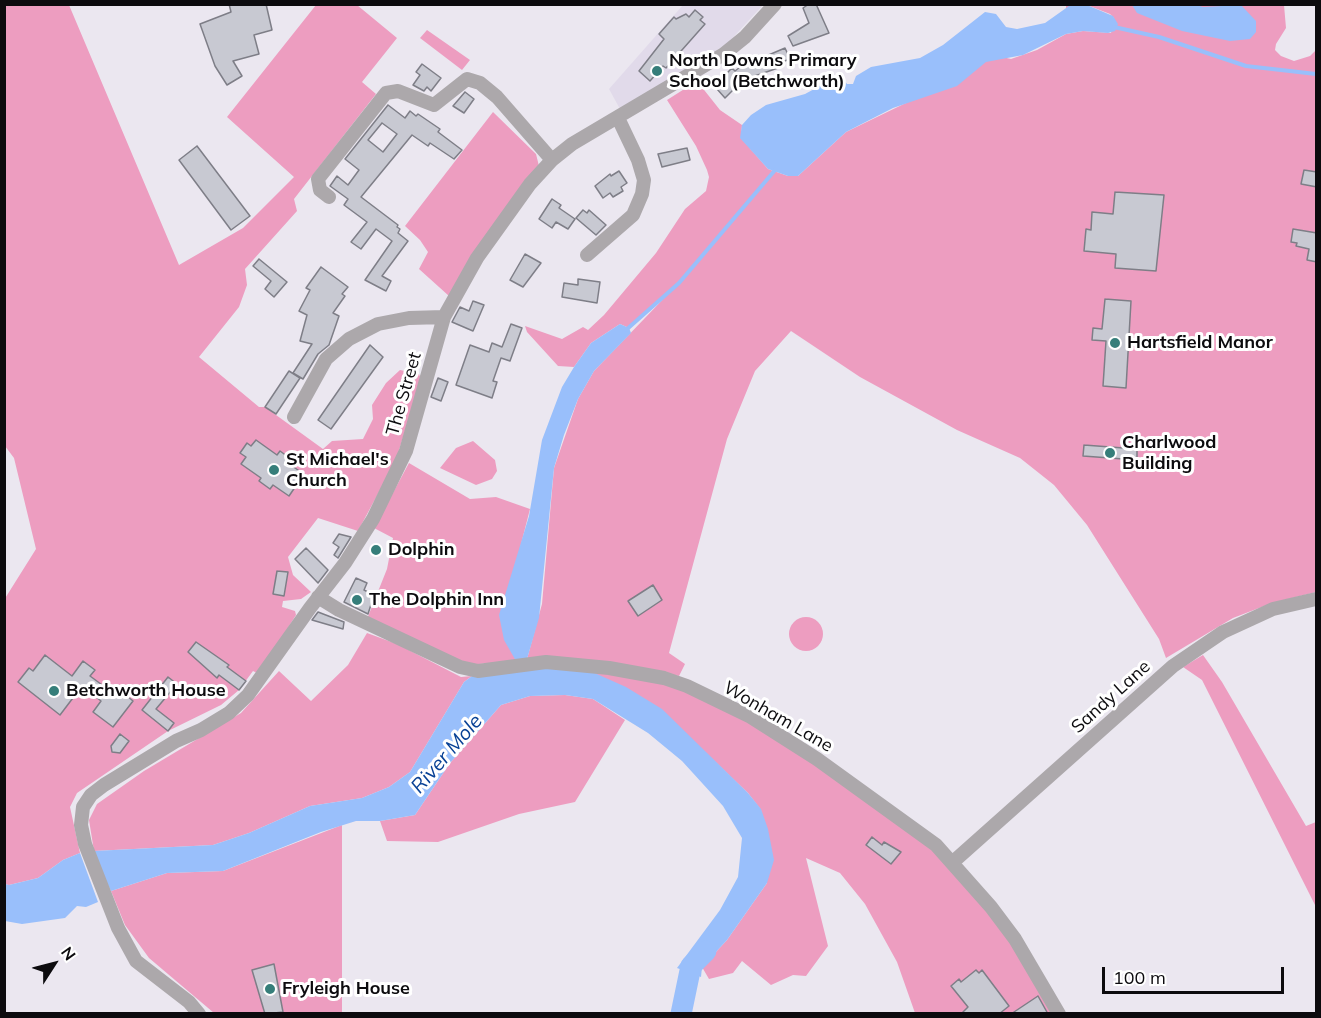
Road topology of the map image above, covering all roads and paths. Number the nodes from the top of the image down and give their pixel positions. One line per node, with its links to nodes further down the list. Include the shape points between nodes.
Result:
1 (775, 4): 2 (street, The Street, via 724,54)
2 (618, 118): 3 (street, The Street); 5 (street, via 638,160 644,180 642,194 633,215)
3 (552, 160): 4 (street, via 497,97 480,83 467,79 434,105 398,91 386,93 318,179 320,190); 6 (street, The Street, via 477,258)
4 (329, 197)
5 (587, 255)
6 (444, 317): 7 (street, via 378,324 349,339 326,359); 8 (street, The Street, via 406,452 345,563)
7 (294, 417)
8 (318, 597): 10 (street, Wonham Lane, via 459,667 478,670 546,662 609,668 687,686 751,717 817,759 910,824); 11 (street, The Street, via 248,695 229,713 176,741 91,795 83,807 85,844 118,928 136,961 189,1002)
9 (1317, 599): 10 (street, Sandy Lane, via 1273,609 1233,627 1173,666)
10 (953, 862): 12 (street, Wonham Lane, via 1015,939)
11 (198, 1014)
12 (1059, 1014)

